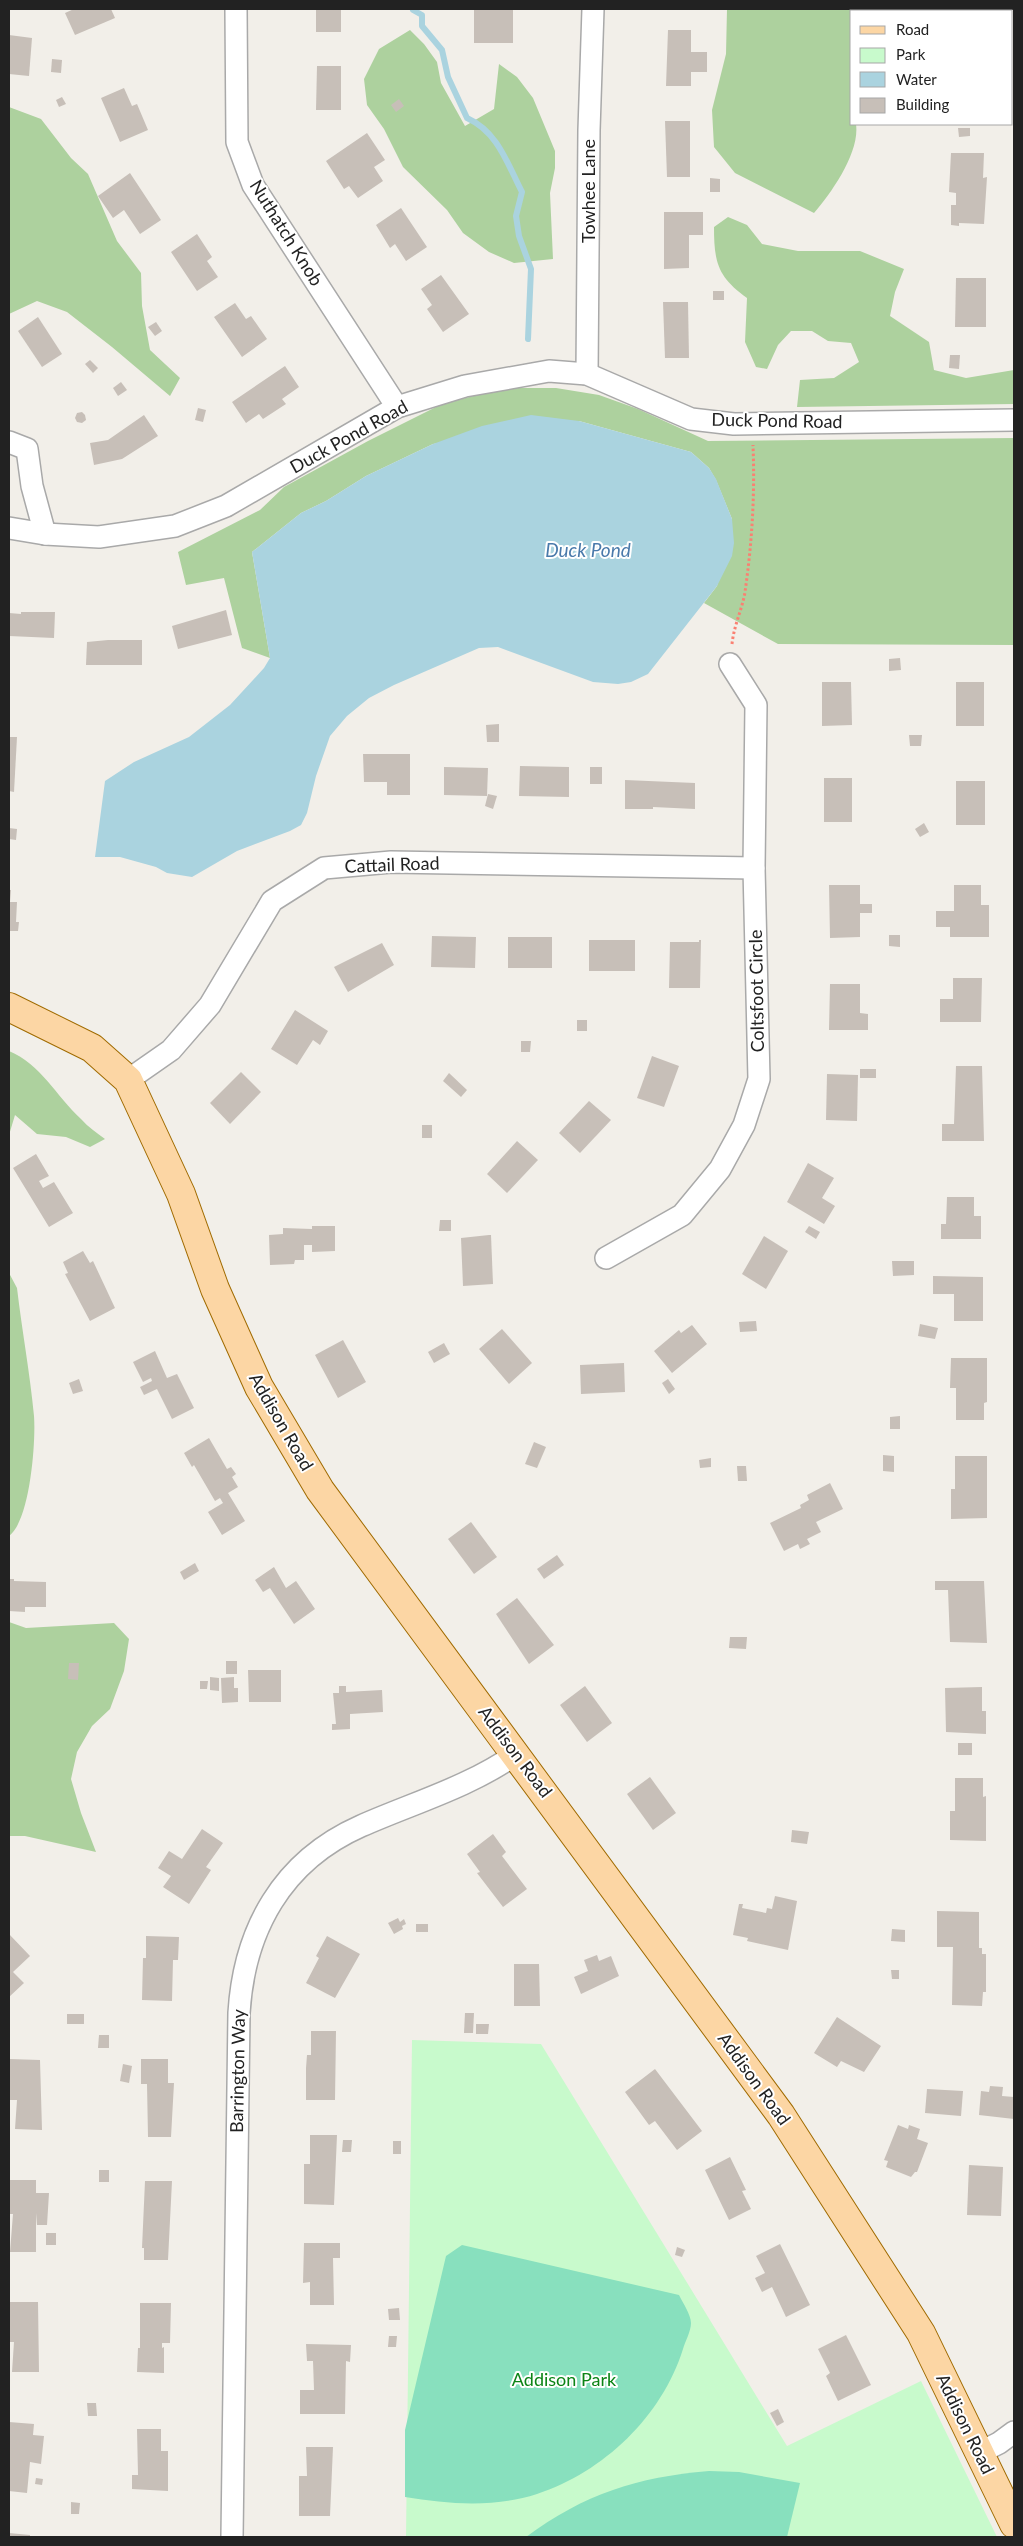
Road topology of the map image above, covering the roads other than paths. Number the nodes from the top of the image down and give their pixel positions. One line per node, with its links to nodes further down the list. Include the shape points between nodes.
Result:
1 (236, 9): 4 (street, Nuthatch Knob, via 237,142 253,185)
2 (593, 9): 3 (street, Towhee Lane)
3 (587, 374): 4 (street, Duck Pond Road, via 549,371 504,378 434,394); 5 (street, Duck Pond Road, via 691,419 751,424)
4 (398, 407): 8 (street, Duck Pond Road, via 226,506 175,526 99,537)
5 (1014, 420)
6 (9, 442): 8 (street, via 28,449 32,486)
7 (9, 528): 8 (street, Duck Pond Road)
8 (45, 534)
9 (730, 664): 10 (street, Coltsfoot Circle, via 756,706)
10 (754, 868): 12 (street, Cattail Road, via 391,862 324,868 272,901 210,1005 170,1050); 13 (street, Coltsfoot Circle, via 759,1079 744,1125 720,1169 682,1215)
11 (9, 1007): 12 (main road, Addison Road, via 92,1048)
12 (128, 1080): 14 (main road, Addison Road, via 181,1194 215,1289 259,1388 320,1490)
13 (606, 1258)
14 (516, 1754): 16 (main road, Addison Road, via 781,2115 921,2333); 18 (street, Barrington Way, via 486,1773 359,1827 320,1850 292,1875 272,1899 251,1944 244,1967 238,2013)
15 (1014, 2432): 16 (street)
16 (979, 2453): 17 (main road, Addison Road)
17 (1014, 2524)
18 (232, 2537)

